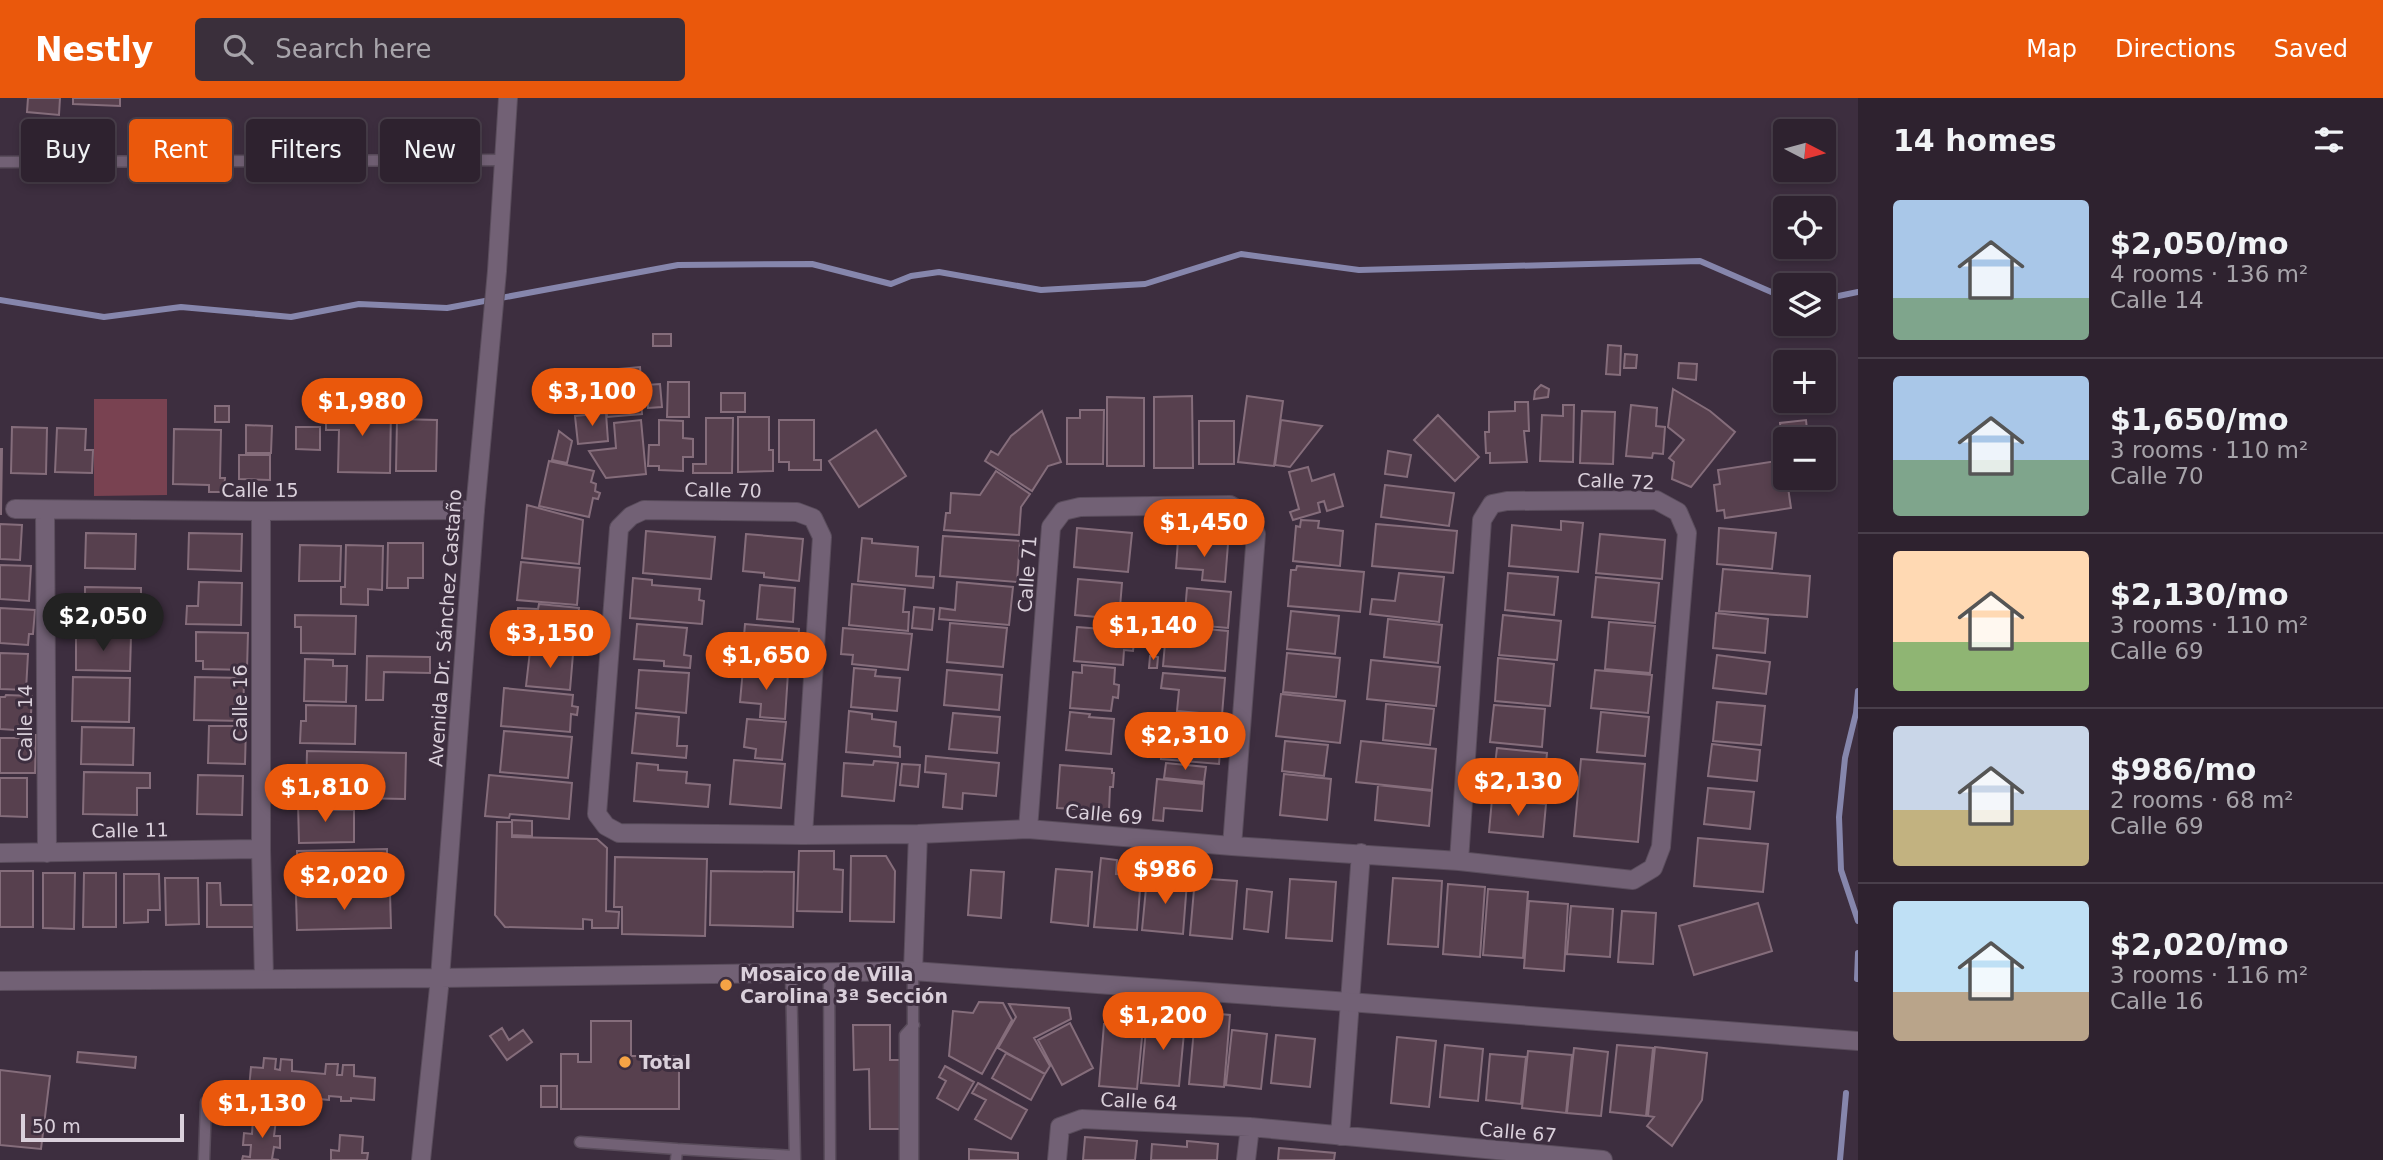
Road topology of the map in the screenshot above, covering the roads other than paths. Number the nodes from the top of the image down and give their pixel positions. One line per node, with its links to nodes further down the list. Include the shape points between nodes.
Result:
1 (508, 98): 2 (street, Avenida Dr. Sánchez Castaño)
2 (503, 160): 3 (lane); 6 (street, Avenida Dr. Sánchez Castaño)
3 (0, 162)
4 (15, 509): 5 (street, Calle 15)
5 (45, 509): 7 (street, Calle 15); 15 (street, Calle 14)
6 (475, 510): 7 (street, Calle 15); 22 (street, Avenida Dr. Sánchez Castaño)
7 (261, 512): 13 (street, Calle 16)
8 (606, 826): 11 (street, Calle 69, via 619,832); 11 (street, Calle 70, via 597,814 619,528 643,510 797,512 813,519 822,537)
9 (1028, 829): 10 (street, Calle 69); 12 (street, Calle 69); 12 (street, Calle 71, via 1051,527 1063,510 1080,507 1230,505 1249,516 1256,534)
10 (918, 834): 11 (street, Calle 69); 19 (street)
11 (803, 835)
12 (1232, 846): 16 (street, Calle 69)
13 (261, 849): 15 (street, Calle 11); 23 (street, Calle 16)
14 (0, 853): 15 (street, Calle 11)
15 (47, 853)
16 (1361, 853): 17 (street, Calle 69); 25 (street)
17 (1459, 861): 18 (street, Calle 69); 18 (street, Calle 72, via 1482,520 1492,504 1507,501 1656,500 1678,512 1687,533 1661,847 1653,868 1633,880)
18 (1599, 877)
19 (913, 971): 20 (street); 25 (street); 26 (lane)
20 (829, 972): 21 (street); 37 (lane)
21 (790, 973): 22 (street); 34 (lane)
22 (440, 978): 23 (street); 36 (street, Avenida Dr. Sánchez Castaño)
23 (264, 979): 24 (street)
24 (0, 981)
25 (1349, 1002): 27 (street); 30 (street)
26 (914, 1025): 38 (lane, via 905,1035); 39 (lane)
27 (1858, 1041)
28 (206, 1102): 35 (lane)
29 (1250, 1127): 30 (street, Calle 64); 40 (street, Calle 64, via 1082,1119 1060,1127); 41 (street)
30 (1340, 1136): 32 (street, Calle 64)
31 (580, 1142): 33 (lane)
32 (1443, 1153): 42 (street, Calle 67)
33 (676, 1154): 34 (lane)
34 (794, 1158)
35 (204, 1160)
36 (421, 1160)
37 (830, 1160)
38 (905, 1160)
39 (913, 1160)
40 (1057, 1160)
41 (1246, 1160)
42 (1603, 1160)

